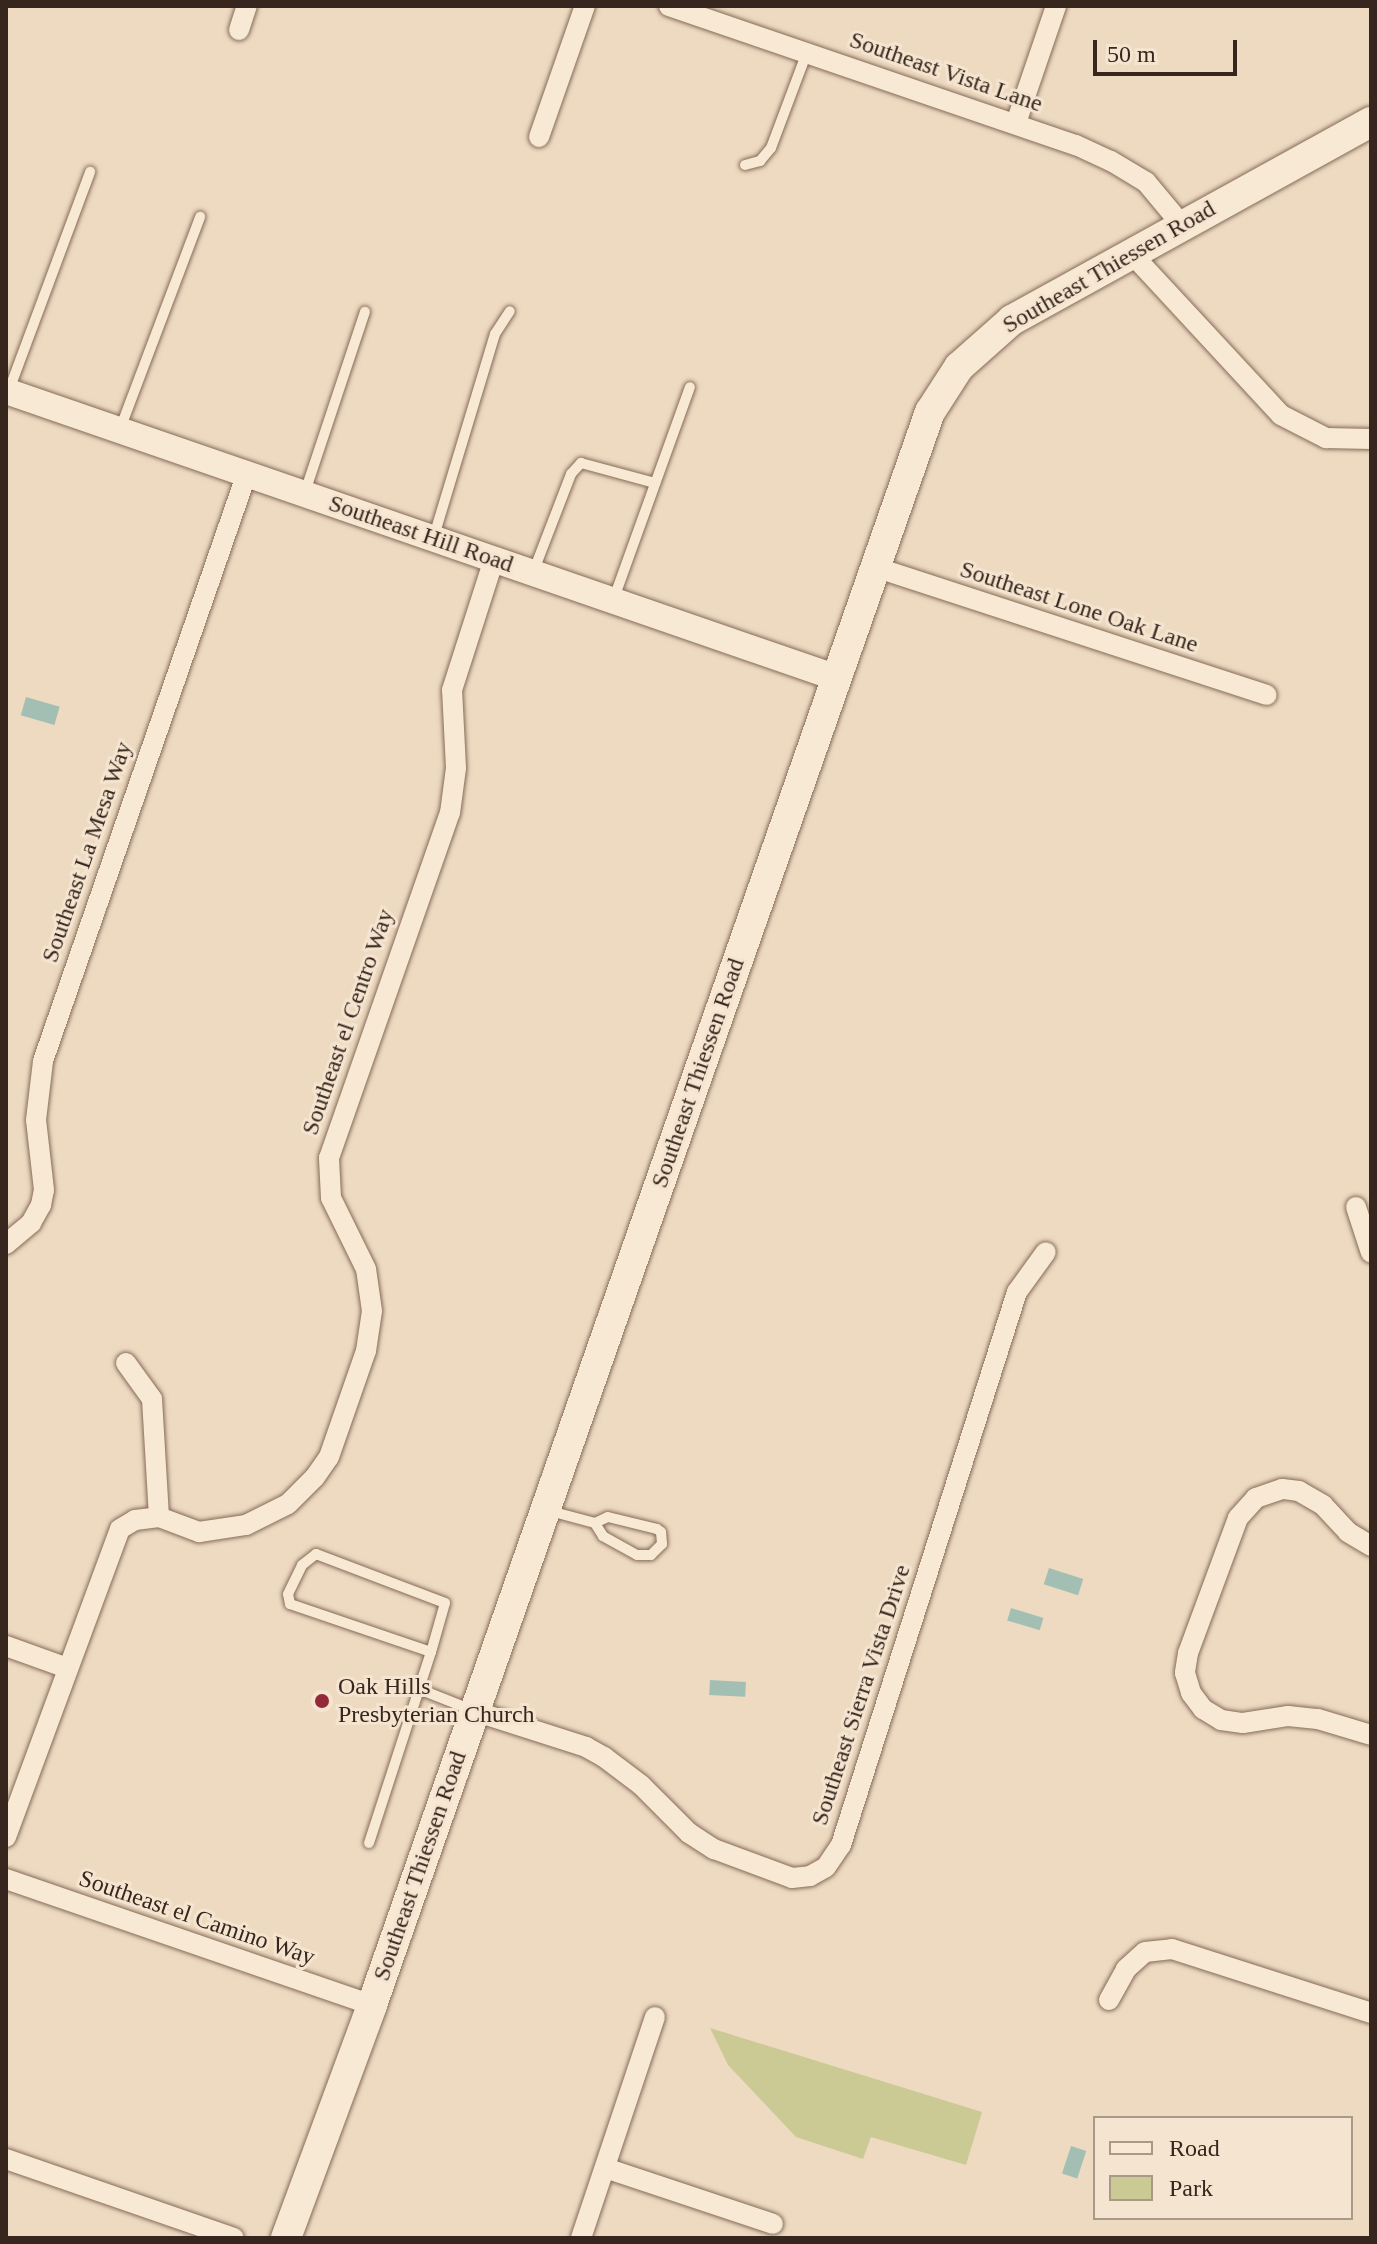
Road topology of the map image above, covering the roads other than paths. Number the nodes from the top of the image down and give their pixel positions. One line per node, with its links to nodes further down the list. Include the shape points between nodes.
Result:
1 (247, 6): 5 (street)
2 (585, 6): 9 (street)
3 (669, 6): 6 (street, Southeast Vista Lane)
4 (1056, 6): 8 (street)
5 (239, 30)
6 (807, 52): 8 (street, Southeast Vista Lane); 10 (lane, via 771,148 760,161)
7 (1371, 122): 13 (main road, Southeast Thiessen Road)
8 (1016, 123): 13 (street, Southeast Vista Lane, via 1130,170 1158,192)
9 (539, 137)
10 (745, 165)
11 (90, 172): 18 (lane)
12 (200, 217): 19 (lane)
13 (1182, 225): 14 (main road, Southeast Thiessen Road)
14 (1131, 253): 20 (street, via 1281,415 1326,438); 26 (main road, Southeast Thiessen Road, via 1012,320 959,367 930,412)
15 (510, 311): 24 (lane, via 495,334)
16 (365, 312): 23 (lane)
17 (690, 387): 22 (lane)
18 (7, 392): 19 (street, Southeast Hill Road)
19 (119, 430): 21 (street, Southeast Hill Road)
20 (1371, 439)
21 (247, 473): 23 (street, Southeast Hill Road); 32 (street, Southeast La Mesa Way, via 43,1061 36,1120 41,1205 31,1223)
22 (655, 483): 27 (lane, via 581,463 571,474); 28 (lane)
23 (304, 494): 24 (street, Southeast Hill Road)
24 (433, 538): 25 (street, Southeast Hill Road)
25 (494, 559): 27 (street, Southeast Hill Road); 37 (street, Southeast el Centro Way, via 452,690 456,768 450,813 329,1158 331,1198 366,1269 372,1311 366,1351 329,1457 288,1504 246,1525 199,1532)
26 (875, 567): 29 (main road, Southeast Thiessen Road); 30 (street, Southeast Lone Oak Lane)
27 (534, 573): 28 (street, Southeast Hill Road)
28 (613, 600): 29 (street, Southeast Hill Road)
29 (837, 678): 36 (main road, Southeast Thiessen Road)
30 (1267, 695)
31 (1356, 1207): 34 (street)
32 (6, 1244)
33 (1046, 1252): 44 (street, Southeast Sierra Vista Drive, via 1017,1292 841,1845 826,1867 792,1878 714,1849 604,1757)
34 (1371, 1253)
35 (126, 1363): 37 (street, via 152,1399)
36 (544, 1510): 38 (lane); 44 (main road, Southeast Thiessen Road)
37 (159, 1517): 42 (street, via 135,1520 120,1529)
38 (595, 1523): 38 (lane, via 608,1517 658,1529 662,1544 651,1555 637,1555 603,1536)
39 (1371, 1546): 45 (street, via 1299,1491 1282,1489 1256,1498 1238,1518 1185,1673 1203,1709 1221,1720 1243,1723 1288,1716)
40 (6, 1646): 42 (street)
41 (431, 1652): 41 (lane, via 445,1603 316,1554 302,1565 288,1594 290,1604); 43 (lane)
42 (67, 1668): 46 (street)
43 (419, 1689): 44 (lane); 47 (lane)
44 (474, 1711): 50 (main road, Southeast Thiessen Road)
45 (1371, 1735)
46 (6, 1837)
47 (369, 1843)
48 (6, 1879): 50 (street, Southeast el Camino Way)
49 (1109, 2000): 51 (street, via 1126,1969 1145,1952 1172,1949)
50 (372, 2005): 57 (main road, Southeast Thiessen Road)
51 (1371, 2013)
52 (655, 2017): 54 (street)
53 (6, 2159): 56 (street)
54 (605, 2168): 55 (street); 58 (street)
55 (773, 2224)
56 (234, 2238)
57 (286, 2238)
58 (581, 2238)

